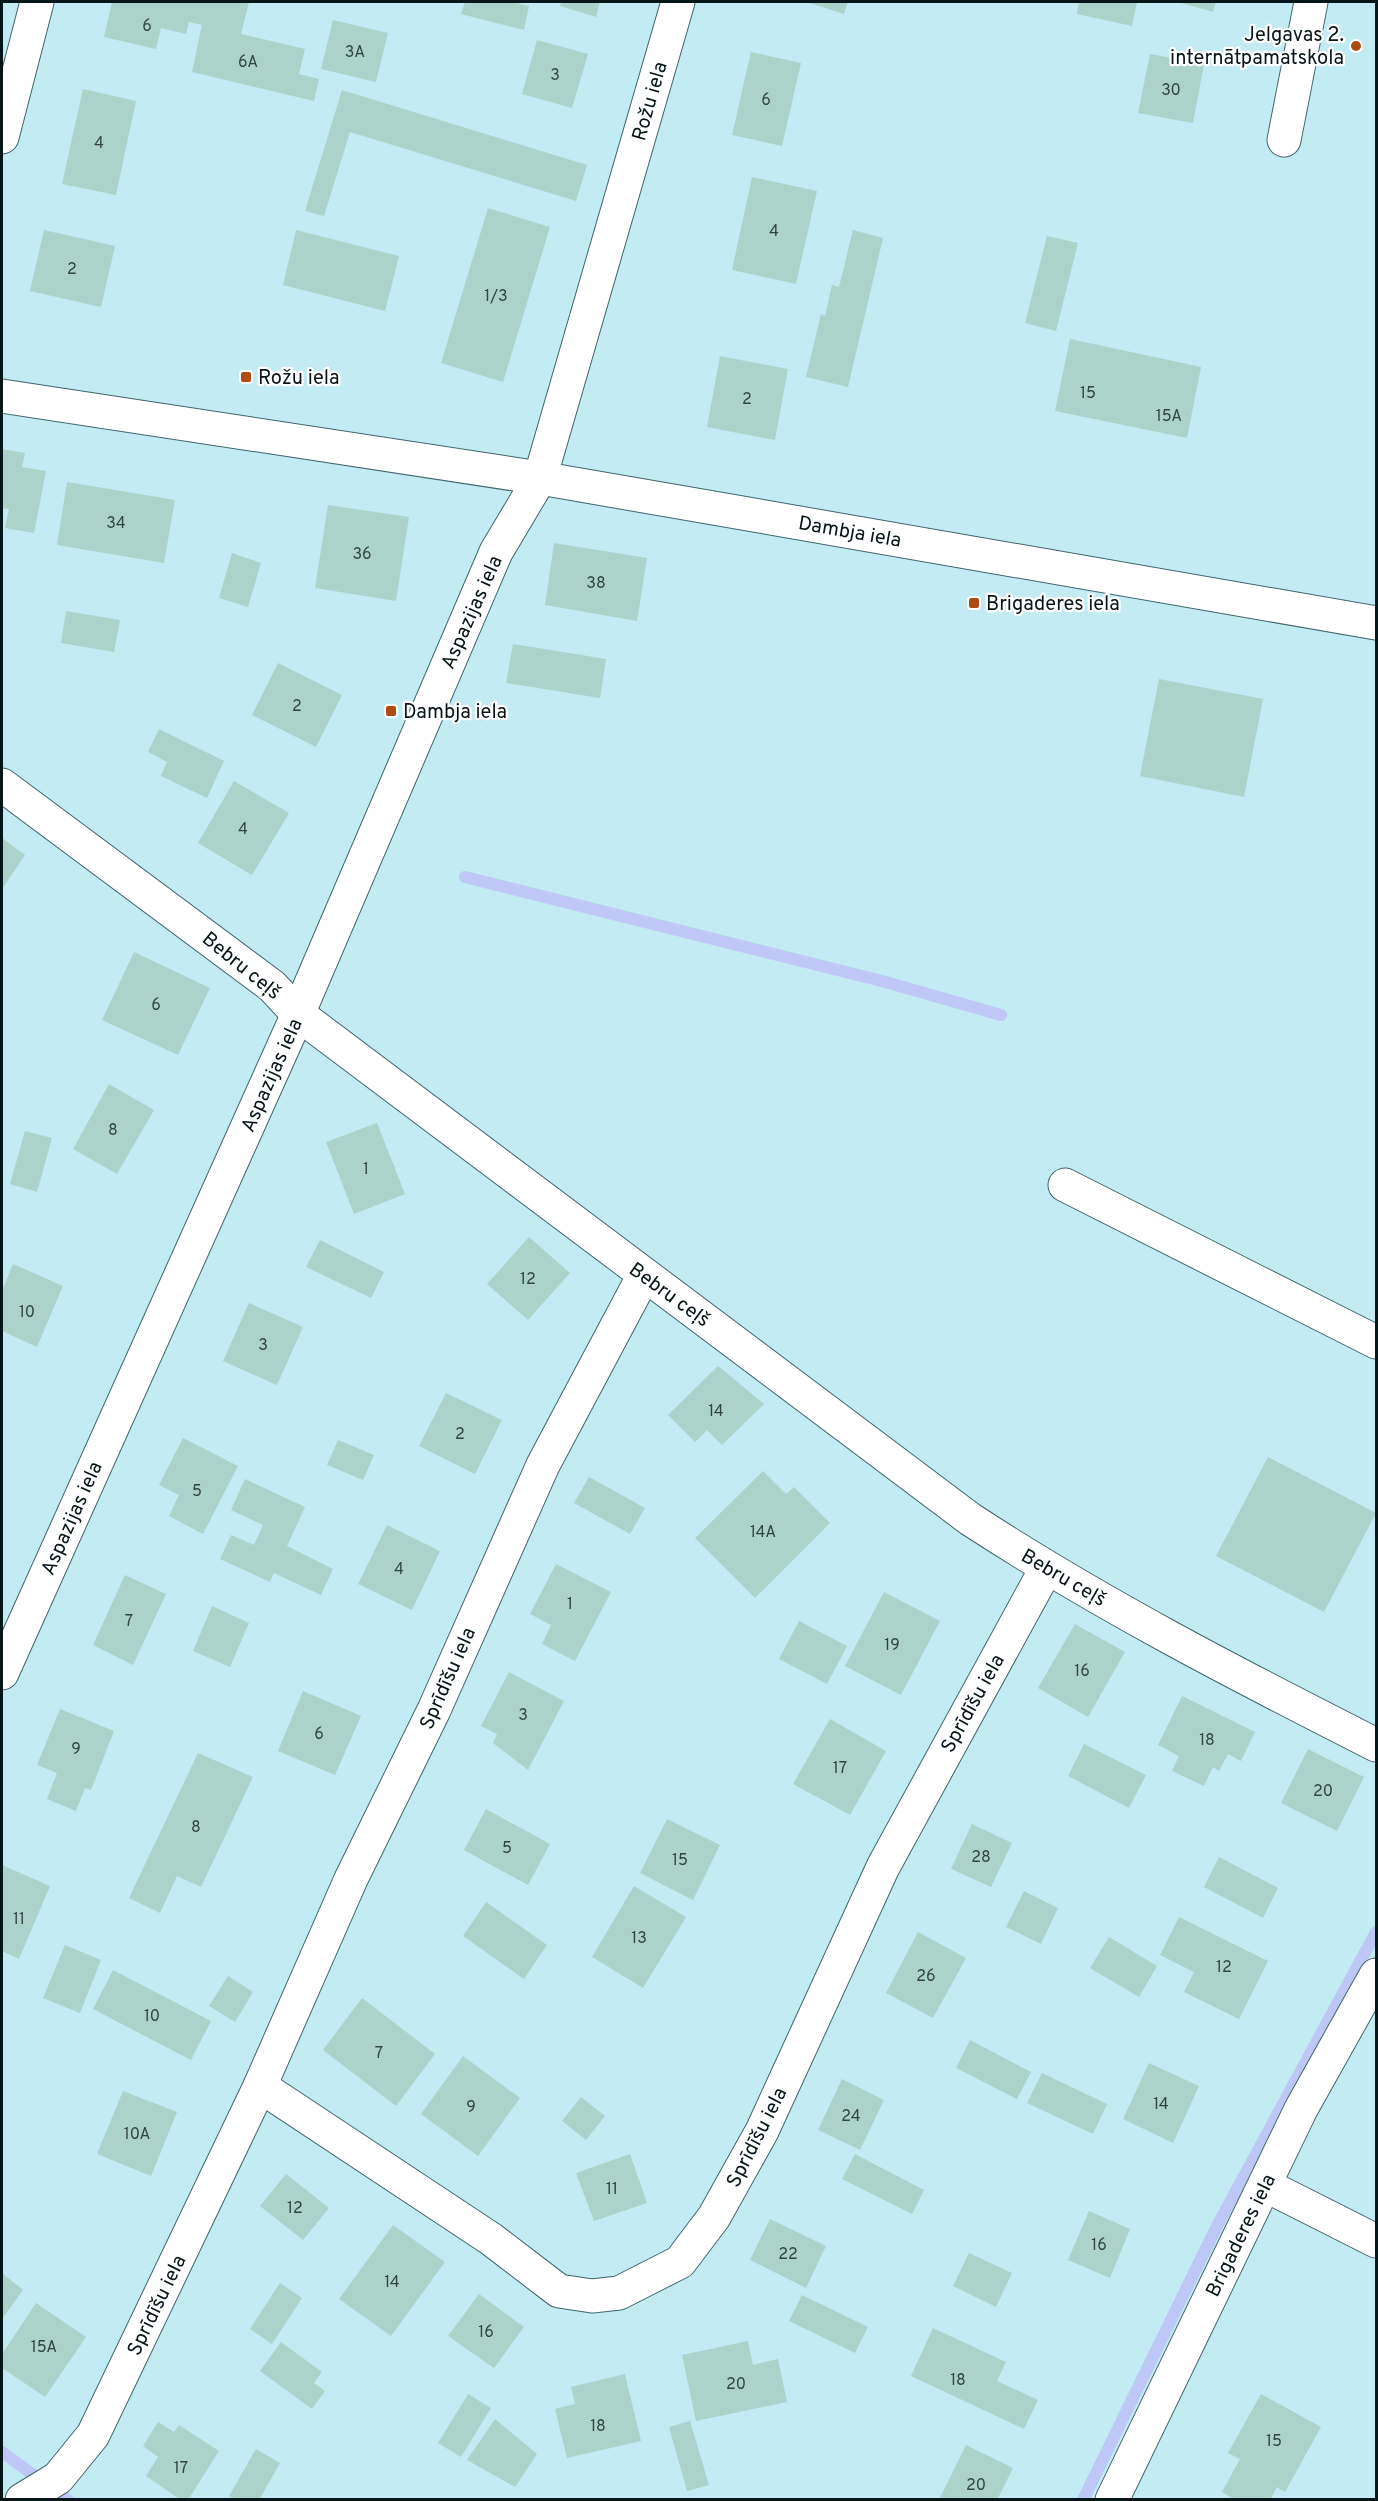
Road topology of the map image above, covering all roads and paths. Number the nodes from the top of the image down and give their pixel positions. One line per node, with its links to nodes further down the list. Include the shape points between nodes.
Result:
1 (37, 2): 4 (street)
2 (678, 2): 7 (street, Rožu iela)
3 (1311, 2): 5 (street)
4 (2, 137)
5 (1284, 140)
6 (2, 396): 7 (street, Dambja iela)
7 (540, 478): 8 (street, Dambja iela); 10 (street, Aspazijas iela, via 496,552)
8 (1377, 623)
9 (2, 785): 10 (street, Bebru ceļš, via 272,986)
10 (298, 1014): 12 (street, Bebru ceļš); 15 (street, Aspazijas iela)
11 (1065, 1185): 13 (street)
12 (644, 1275): 14 (street, Bebru ceļš, via 772,1368 897,1467); 18 (street, Sprīdīšu iela, via 543,1465 434,1710 351,1879)
13 (1377, 1342)
14 (1046, 1569): 16 (street, Bebru ceļš, via 1245,1679); 18 (street, Sprīdīšu iela, via 883,1867 762,2132 714,2217 680,2262 619,2293 592,2296 559,2291 491,2239)
15 (2, 1672)
16 (1377, 1744)
17 (1377, 1975): 19 (street, Brigaderes iela, via 1301,2109)
18 (260, 2086): 21 (street, Sprīdīšu iela, via 93,2435 58,2478)
19 (1265, 2185): 20 (street); 22 (street, Brigaderes iela)
20 (1377, 2241)
21 (22, 2499)
22 (1112, 2499)

